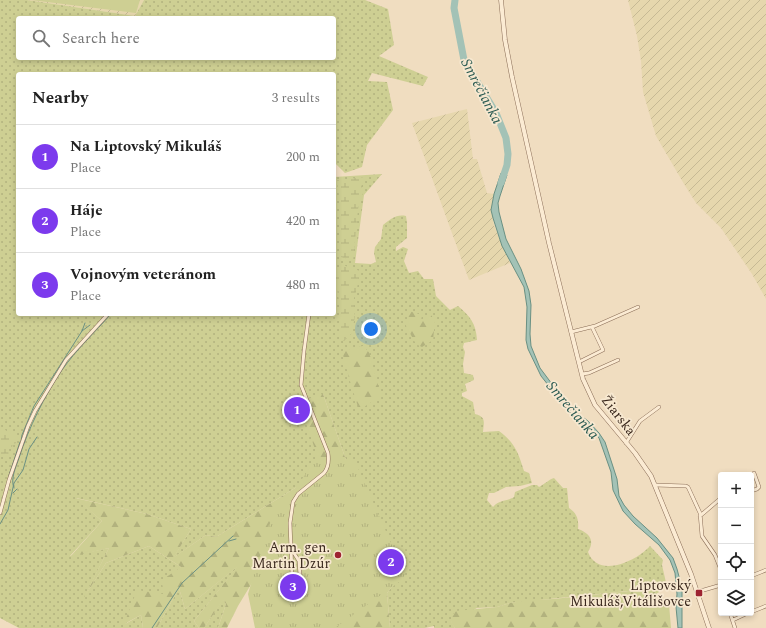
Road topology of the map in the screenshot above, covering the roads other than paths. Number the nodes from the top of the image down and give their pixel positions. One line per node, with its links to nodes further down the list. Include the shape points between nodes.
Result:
1 (501, 0): 6 (street, Žiarska, via 509,63)
2 (638, 307): 5 (street)
3 (106, 316): 16 (street, via 66,360 34,411)
4 (309, 316): 18 (street, via 301,384 328,453 328,465 324,473 298,494 294,502 290,523)
5 (592, 327): 6 (street); 8 (street, via 603,350)
6 (571, 332): 8 (street, Žiarska)
7 (618, 360): 9 (street)
8 (579, 362): 9 (street, Žiarska)
9 (582, 374): 11 (street, Žiarska, via 595,405)
10 (659, 407): 11 (street, via 640,421)
11 (626, 443): 13 (street, Žiarska)
12 (754, 473): 14 (street, via 759,487)
13 (655, 485): 17 (street, via 688,487); 23 (street, Žiarska)
14 (754, 490)
15 (718, 501): 17 (street)
16 (0, 513)
17 (700, 516): 19 (street, via 702,536)
18 (292, 550): 18 (street, via 292,575 300,575 299,561)
19 (718, 562)
20 (766, 570): 21 (street)
21 (754, 575)
22 (718, 586): 23 (street)
23 (697, 592): 29 (street, Žiarska)
24 (766, 606): 25 (street)
25 (754, 610)
26 (731, 616): 28 (street)
27 (742, 616): 28 (street)
28 (733, 620): 30 (street)
29 (708, 628)
30 (735, 628)

